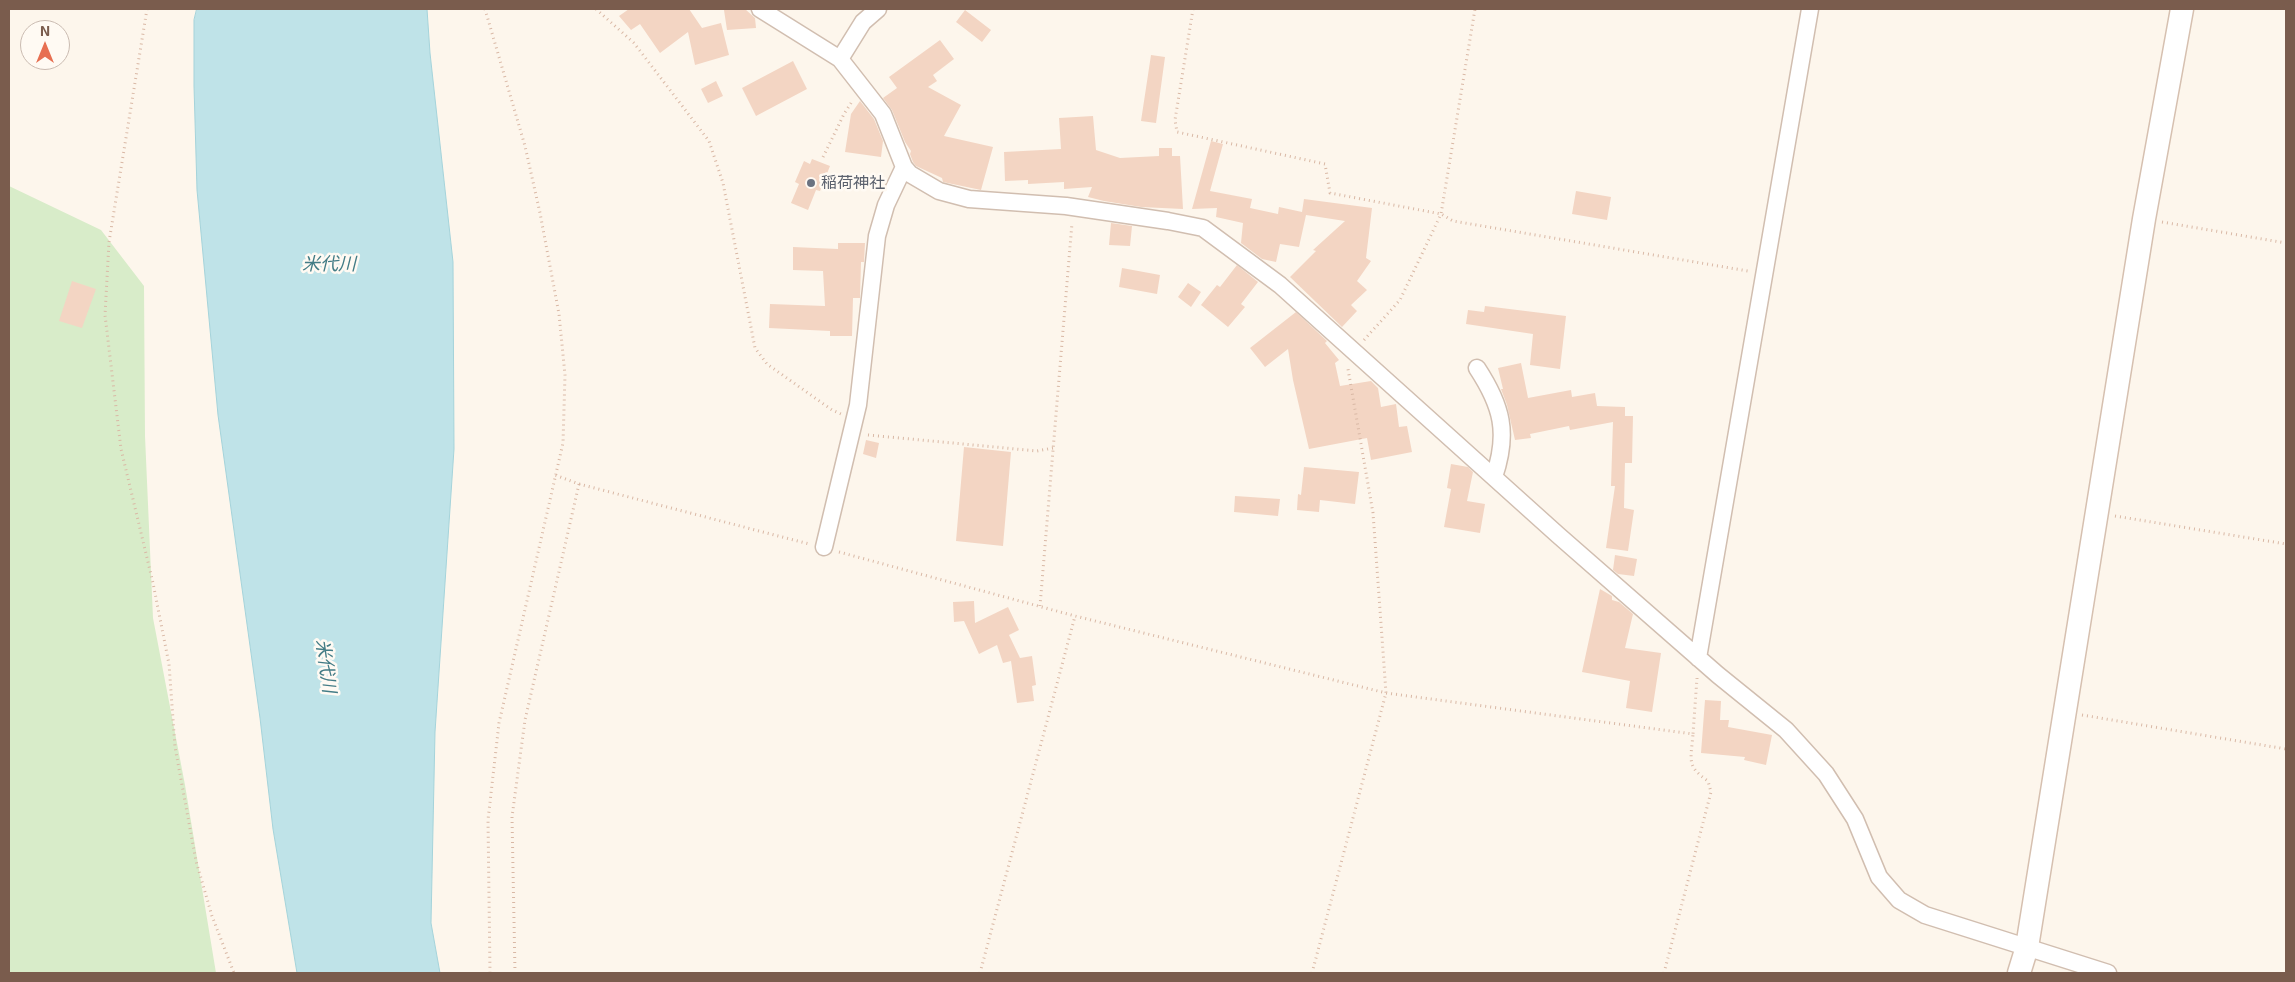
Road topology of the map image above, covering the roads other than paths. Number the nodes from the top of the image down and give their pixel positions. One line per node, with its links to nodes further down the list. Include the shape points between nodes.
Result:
1 (760, 9): 5 (street)
2 (878, 9): 5 (street, via 863,22)
3 (1810, 9): 10 (street)
4 (2182, 9): 11 (street, via 2144,219)
5 (840, 59): 6 (street, via 882,114)
6 (904, 167): 8 (street, via 910,174 939,190 969,199 1073,208 1168,220 1202,228 1280,285); 9 (street, via 886,205 877,236 854,426)
7 (1477, 368): 8 (street, via 1492,391 1499,410 1502,448)
8 (1494, 477): 10 (street)
9 (824, 548)
10 (1698, 658): 11 (street, via 1786,730 1826,774 1855,819 1879,877 1899,900 1925,915)
11 (2026, 947): 12 (street); 13 (street)
12 (2019, 973)
13 (2108, 973)

